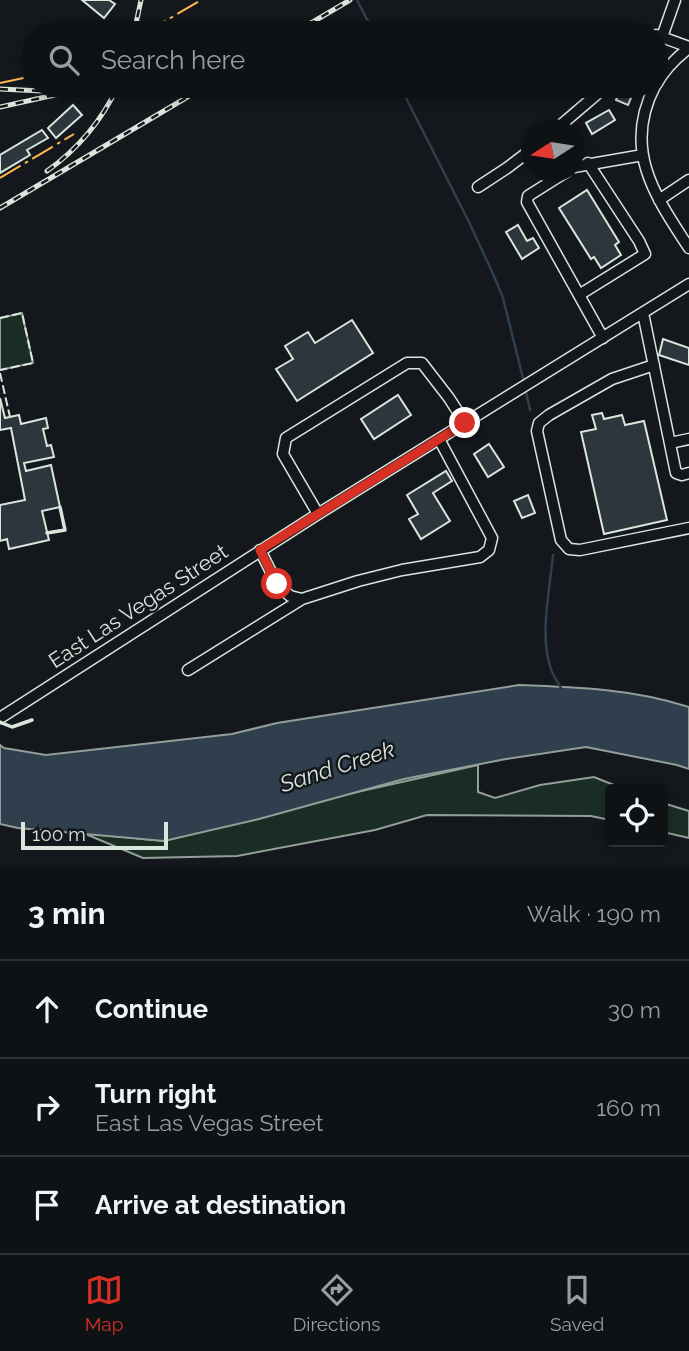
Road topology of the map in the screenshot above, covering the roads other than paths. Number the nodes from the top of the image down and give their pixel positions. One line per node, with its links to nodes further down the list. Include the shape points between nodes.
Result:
1 (675, 0): 2 (street)
2 (666, 21)
3 (668, 40): 4 (street)
4 (689, 48): 5 (street)
5 (668, 67)
6 (591, 98): 8 (street)
7 (650, 98): 9 (street, via 643,124)
8 (568, 119)
9 (643, 155): 11 (street); 16 (street)
10 (521, 157): 15 (street)
11 (588, 163): 12 (street); 19 (street, via 645,254)
12 (584, 164)
13 (689, 180): 16 (street)
14 (550, 182): 19 (street, via 528,196 527,202)
15 (478, 187)
16 (659, 200): 17 (street)
17 (689, 248)
18 (689, 284): 20 (street, East Las Vegas Street)
19 (579, 295): 21 (street)
20 (643, 313): 21 (street, East Las Vegas Street); 22 (street)
21 (603, 338): 23 (street, East Las Vegas Street)
22 (654, 365): 26 (street); 29 (street, via 612,379 549,415 537,431 561,540 569,550)
23 (465, 423): 24 (street, East Las Vegas Street); 28 (street, via 422,363 407,363 308,424 286,438 283,454)
24 (439, 439): 28 (street, East Las Vegas Street); 31 (street, via 492,538 489,550 480,557 402,570)
25 (689, 439): 26 (street)
26 (670, 443): 27 (street, via 677,473)
27 (689, 473)
28 (318, 514): 30 (street, East Las Vegas Street)
29 (689, 528)
30 (260, 550): 31 (street, via 277,584 290,596); 33 (street, East Las Vegas Street)
31 (302, 599): 32 (street)
32 (188, 670)
33 (3, 716)

